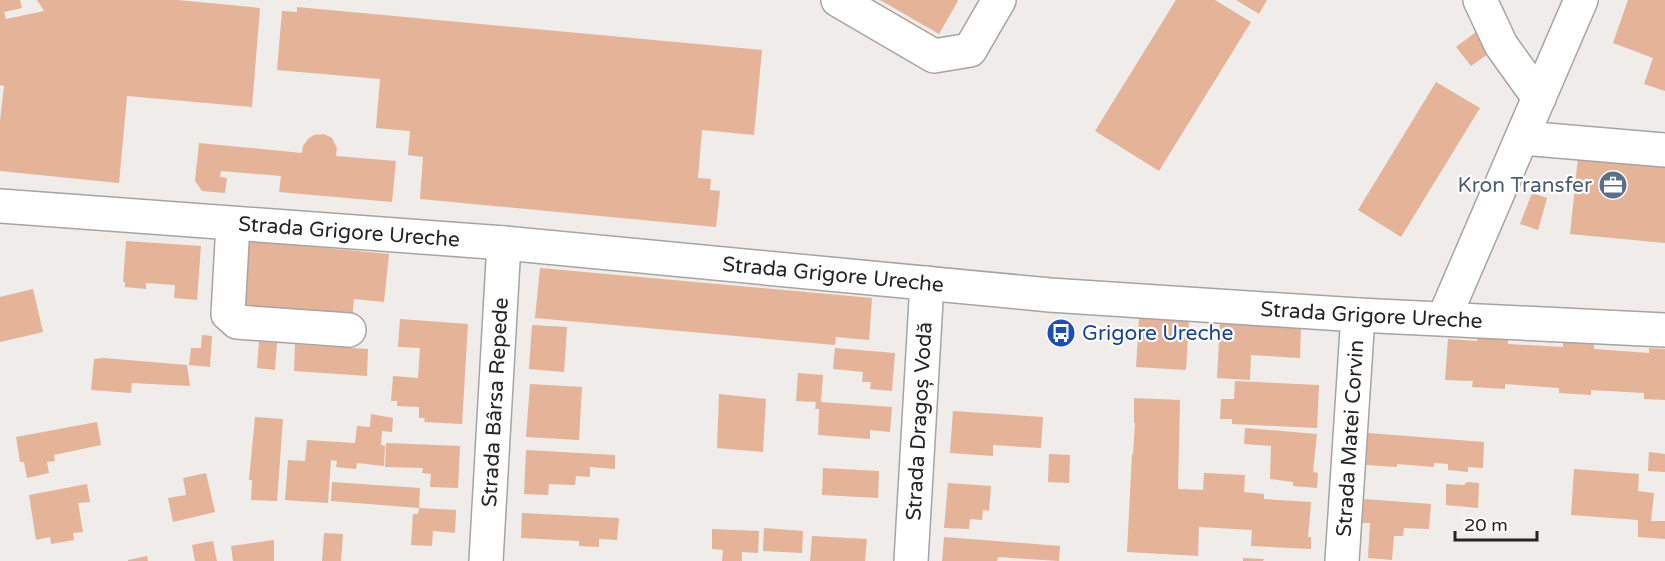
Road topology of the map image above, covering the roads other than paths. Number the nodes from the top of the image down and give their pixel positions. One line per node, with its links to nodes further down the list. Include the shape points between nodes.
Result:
1 (838, 0): 2 (street, via 934,56 970,50)
2 (999, 0)
3 (1480, 0): 5 (street, via 1501,45)
4 (1581, 0): 5 (street)
5 (1539, 98): 6 (street)
6 (1522, 138): 7 (street); 13 (street)
7 (1665, 150)
8 (0, 206): 9 (street, Strada Grigore Ureche)
9 (233, 224): 10 (street, Strada Grigore Ureche); 14 (street, via 228,314 237,322)
10 (504, 243): 11 (street, Strada Grigore Ureche); 16 (street, Strada Bârsa Repede)
11 (927, 283): 12 (street, Strada Grigore Ureche); 17 (street, Strada Dragoș Vodă)
12 (1358, 315): 13 (street, Strada Grigore Ureche); 18 (street, Strada Matei Corvin)
13 (1444, 318): 15 (street, Strada Grigore Ureche)
14 (349, 330)
15 (1665, 330)
16 (486, 561)
17 (911, 561)
18 (1342, 561)

